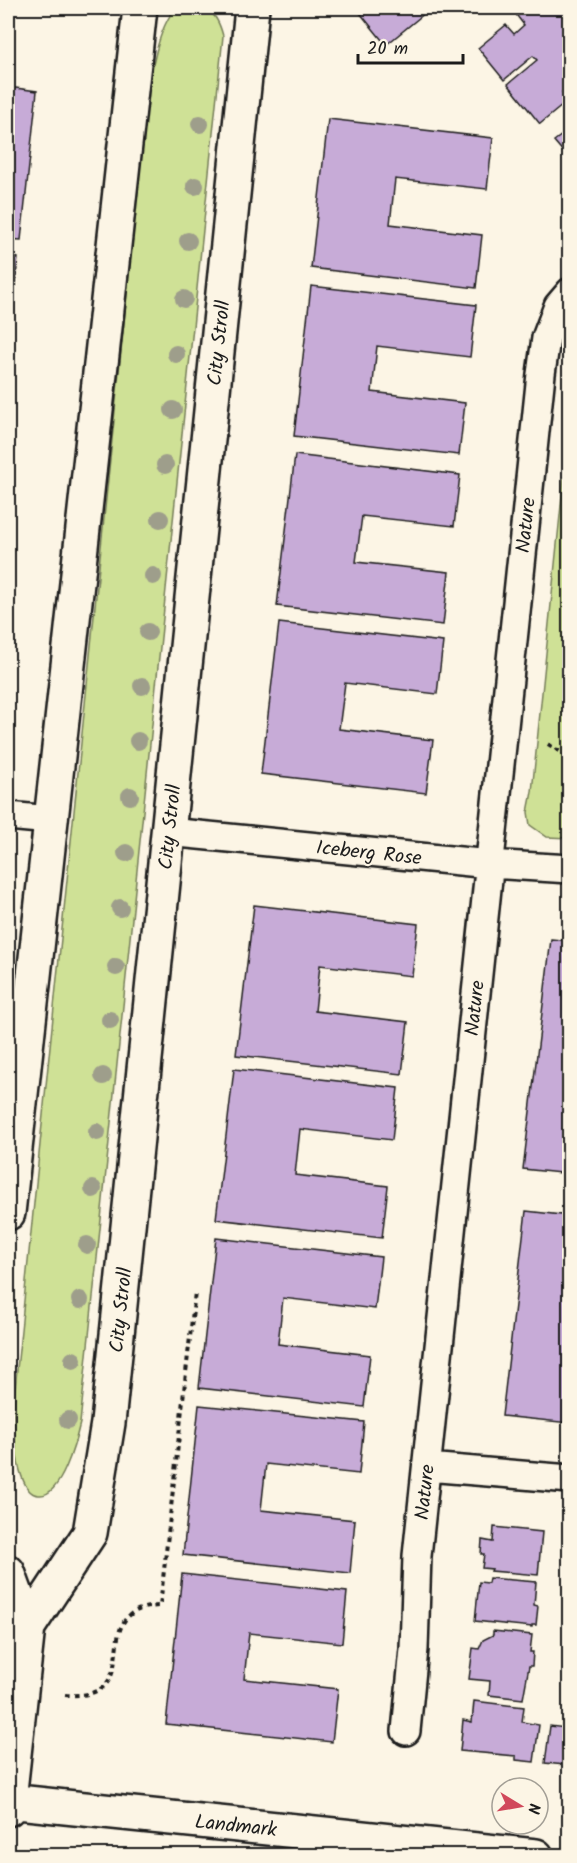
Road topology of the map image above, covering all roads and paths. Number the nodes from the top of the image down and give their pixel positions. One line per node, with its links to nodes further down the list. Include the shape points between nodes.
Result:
1 (140, 8): 7 (street)
2 (252, 8): 8 (street, City Stroll)
3 (570, 292): 9 (street, Nature, via 558,306 546,338)
4 (548, 744): 5 (path)
5 (570, 758)
6 (8, 816): 7 (street)
7 (50, 820): 11 (street)
8 (168, 832): 9 (street, Iceberg Rose); 16 (street, City Stroll, via 108,1423 90,1533)
9 (490, 864): 10 (street, Iceberg Rose); 13 (street, Nature)
10 (570, 869)
11 (8, 1213)
12 (195, 1292): 17 (path, via 160,1606 147,1606 126,1618 119,1631 109,1682 92,1694)
13 (427, 1467): 14 (street); 18 (street, Nature)
14 (570, 1479)
15 (8, 1572): 16 (street, City Stroll)
16 (28, 1627): 19 (street, City Stroll)
17 (65, 1695)
18 (406, 1731)
19 (8, 1804): 20 (street, Landmark)
20 (536, 1856)

